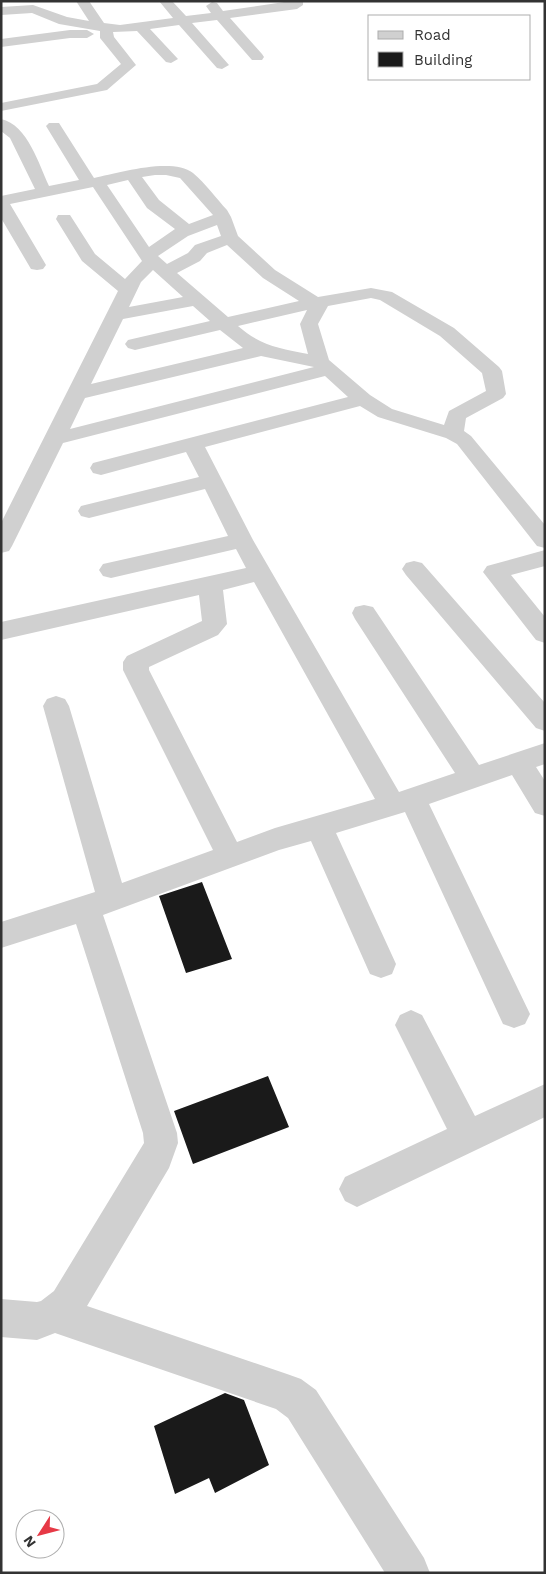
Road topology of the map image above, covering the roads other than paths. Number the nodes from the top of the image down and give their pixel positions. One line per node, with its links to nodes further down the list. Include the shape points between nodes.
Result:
1 (82, 1): 9 (street)
2 (165, 1): 7 (street)
3 (206, 1): 6 (street)
4 (297, 1): 6 (street, via 298,5)
5 (1, 11): 9 (street, via 33,9 64,21)
6 (222, 16): 7 (street); 11 (street)
7 (182, 21): 8 (street); 13 (street)
8 (141, 27): 9 (street); 12 (street)
9 (104, 29): 10 (street); 14 (street, via 107,38 129,64 105,86)
10 (1, 43)
11 (258, 57)
12 (171, 59)
13 (222, 65)
14 (1, 107)
15 (1, 123): 19 (street, via 17,136)
16 (54, 126): 18 (street)
17 (132, 175): 18 (street); 21 (street, via 160,170 186,175); 23 (street, via 153,204)
18 (93, 183): 19 (street); 25 (street)
19 (44, 192): 20 (street)
20 (1, 202): 26 (street)
21 (223, 217): 23 (street); 24 (street)
22 (64, 220): 27 (street, via 88,257)
23 (187, 230): 25 (street)
24 (230, 238): 25 (street, via 201,249 194,257); 29 (street, via 272,276)
25 (154, 263): 27 (street, via 138,273); 28 (street)
26 (37, 265)
27 (128, 290): 30 (street)
28 (196, 300): 30 (street); 31 (street)
29 (315, 303): 31 (street); 34 (street, via 318,309 309,324); 37 (street, via 371,293 386,296 447,332 492,371 496,394 456,415)
30 (115, 315): 35 (street)
31 (224, 324): 32 (street); 33 (street, via 245,342)
32 (135, 344)
33 (261, 350): 34 (street); 35 (street)
34 (325, 365): 36 (street); 38 (street)
35 (76, 394): 38 (street)
36 (363, 399): 37 (street, via 394,417); 39 (street)
37 (454, 434): 44 (street, via 470,445)
38 (54, 439): 45 (street)
39 (193, 445): 40 (street); 41 (street)
40 (101, 468)
41 (212, 481): 42 (street); 43 (street)
42 (89, 512)
43 (242, 540): 48 (street); 49 (street)
44 (545, 541)
45 (1, 546)
46 (545, 558): 53 (street, via 495,572)
47 (414, 568): 55 (street)
48 (111, 570)
49 (261, 573): 50 (street); 59 (street)
50 (210, 583): 52 (street); 62 (street, via 215,624 136,662 136,670)
51 (364, 613): 58 (street)
52 (1, 630)
53 (545, 634)
54 (56, 706): 63 (street)
55 (545, 721)
56 (545, 753): 57 (street)
57 (518, 762): 58 (street); 60 (street)
58 (472, 777): 59 (street)
59 (402, 802): 61 (street); 66 (street)
60 (545, 805)
61 (319, 827): 62 (street); 65 (street)
62 (230, 856): 63 (street)
63 (98, 903): 64 (street); 71 (street, via 161,1143 157,1156 67,1304)
64 (1, 935)
65 (381, 964)
66 (514, 1014)
67 (411, 1025): 69 (street)
68 (545, 1100): 69 (street)
69 (468, 1136): 70 (street)
70 (357, 1189)
71 (56, 1315): 72 (street, via 40,1322); 73 (street, via 287,1393 306,1410)
72 (1, 1318)
73 (409, 1573)

